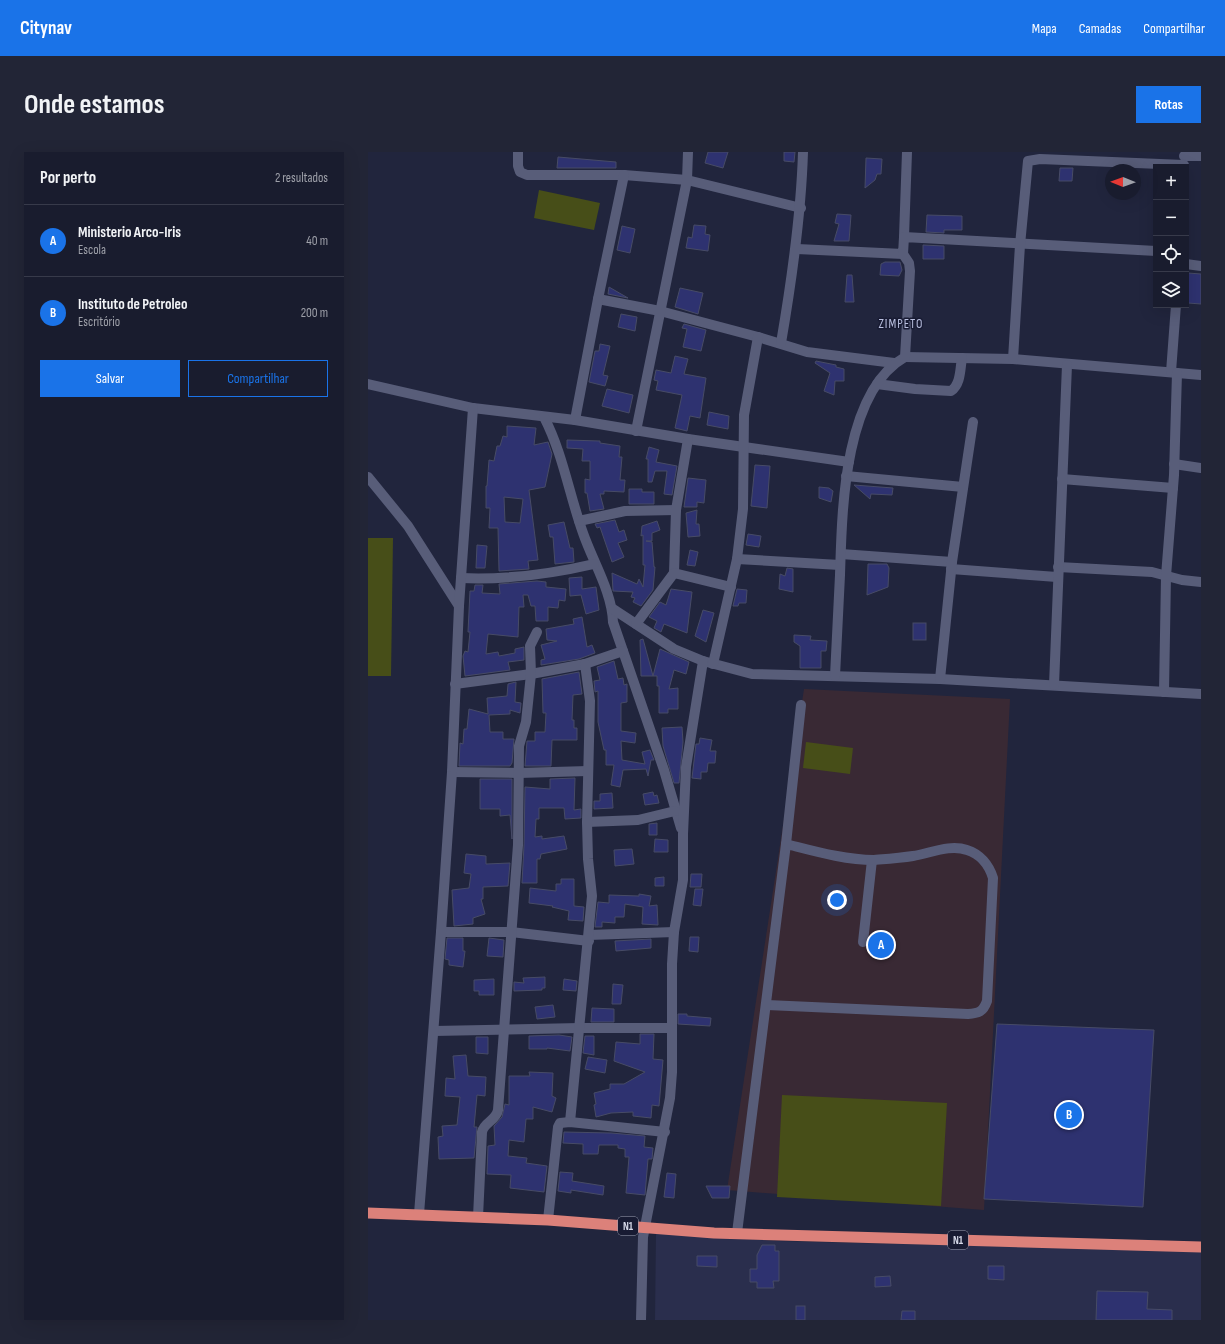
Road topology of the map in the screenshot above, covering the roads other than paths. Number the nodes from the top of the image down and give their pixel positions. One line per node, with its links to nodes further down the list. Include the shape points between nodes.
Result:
1 (518, 152): 8 (street, via 520,172 526,175)
2 (688, 152): 9 (street)
3 (804, 152): 10 (street)
4 (907, 152): 11 (street)
5 (1201, 156): 7 (street)
6 (1077, 157): 7 (street); 12 (street, via 1028,161)
7 (1184, 160)
8 (624, 175): 9 (street); 18 (street)
9 (687, 180): 10 (street); 20 (street)
10 (801, 208): 13 (street)
11 (904, 237): 12 (street); 15 (street)
12 (1020, 245): 14 (street); 25 (street)
13 (796, 249): 15 (street); 22 (street)
14 (1153, 251)
15 (903, 254): 23 (street, via 909,263 910,271)
16 (1189, 264): 17 (street)
17 (1201, 266)
18 (598, 299): 20 (street); 34 (street)
19 (1176, 308): 28 (street)
20 (660, 311): 21 (street); 36 (street)
21 (758, 336): 22 (street); 38 (street, via 745,408)
22 (781, 343): 26 (street, via 819,354)
23 (905, 357): 24 (street); 26 (street)
24 (962, 358): 25 (street); 31 (street, via 959,380 956,388 951,391)
25 (1013, 359): 27 (street)
26 (894, 363): 31 (street)
27 (1066, 365): 28 (street); 44 (street)
28 (1174, 373): 29 (street); 40 (street)
29 (1201, 375)
30 (368, 384): 32 (street)
31 (877, 384): 39 (street, via 862,414)
32 (473, 408): 33 (street); 57 (street)
33 (544, 417): 34 (street); 48 (street, via 557,446)
34 (575, 420): 36 (street)
35 (973, 422): 45 (street)
36 (636, 430): 37 (street)
37 (688, 439): 38 (street); 47 (street)
38 (744, 447): 39 (street); 50 (street, via 743,516)
39 (849, 462): 42 (street)
40 (1174, 464): 41 (street); 46 (street)
41 (1201, 468)
42 (846, 476): 45 (street); 49 (street)
43 (368, 477): 60 (street, via 408,526)
44 (1062, 479): 46 (street); 54 (street)
45 (963, 487): 53 (street)
46 (1173, 488): 56 (street)
47 (676, 510): 48 (street, via 625,511); 55 (street)
48 (579, 521): 51 (street)
49 (841, 554): 52 (street); 53 (street)
50 (737, 558): 52 (street); 59 (street)
51 (594, 564): 57 (street, via 561,571 487,579); 61 (street)
52 (840, 565): 69 (street)
53 (952, 566): 54 (street); 70 (street)
54 (1058, 572): 56 (street, via 1146,572); 72 (street)
55 (674, 573): 59 (street); 62 (street)
56 (1166, 576): 58 (street); 73 (street)
57 (462, 578): 60 (street)
58 (1201, 582)
59 (731, 587): 67 (street)
60 (459, 606): 71 (street)
61 (613, 609): 62 (street); 64 (street, via 613,622)
62 (636, 624): 65 (street, via 670,646)
63 (537, 632): 68 (street, via 530,646)
64 (623, 651): 66 (street); 79 (street, via 664,770)
65 (703, 661): 67 (street); 81 (street, via 688,747)
66 (585, 664): 68 (street); 76 (street, via 590,701)
67 (713, 664): 69 (street, via 760,675)
68 (531, 674): 71 (street); 78 (street, via 526,722 519,746)
69 (835, 676): 70 (street)
70 (940, 678): 72 (street)
71 (455, 684): 77 (street)
72 (1054, 685): 73 (street)
73 (1164, 692): 74 (street)
74 (1201, 694)
75 (802, 705): 82 (street)
76 (588, 771): 78 (street); 80 (street)
77 (452, 772): 78 (street); 84 (street)
78 (519, 773): 85 (street, via 518,845)
79 (675, 812): 80 (street, via 638,820); 81 (street)
80 (587, 822): 87 (street, via 592,896)
81 (682, 834): 86 (street, via 683,880)
82 (786, 844): 83 (street, via 838,856); 89 (street)
83 (872, 860): 88 (street); 89 (street, via 958,848 968,850 986,862 994,878 987,1001 984,1009 968,1014)
84 (441, 932): 85 (street); 93 (street)
85 (511, 932): 87 (street); 92 (street)
86 (674, 932): 87 (street); 91 (street)
87 (589, 938): 90 (street)
88 (863, 942)
89 (767, 1005): 101 (street)
90 (580, 1028): 91 (street); 92 (street); 94 (street)
91 (671, 1028): 95 (street, via 671,1085)
92 (503, 1029): 93 (street); 98 (street, via 497,1114 484,1126 482,1132)
93 (434, 1030): 97 (street)
94 (570, 1122): 95 (street); 99 (street, via 560,1123 558,1127)
95 (665, 1132): 100 (street)
96 (368, 1213): 97 (highway, N1)
97 (419, 1214): 98 (highway, N1)
98 (478, 1217): 99 (highway, N1)
99 (548, 1220): 100 (highway, N1)
100 (646, 1228): 101 (highway, N1); 103 (street, via 642,1251)
101 (737, 1233): 102 (highway, N1)
102 (1201, 1247)
103 (641, 1320)

